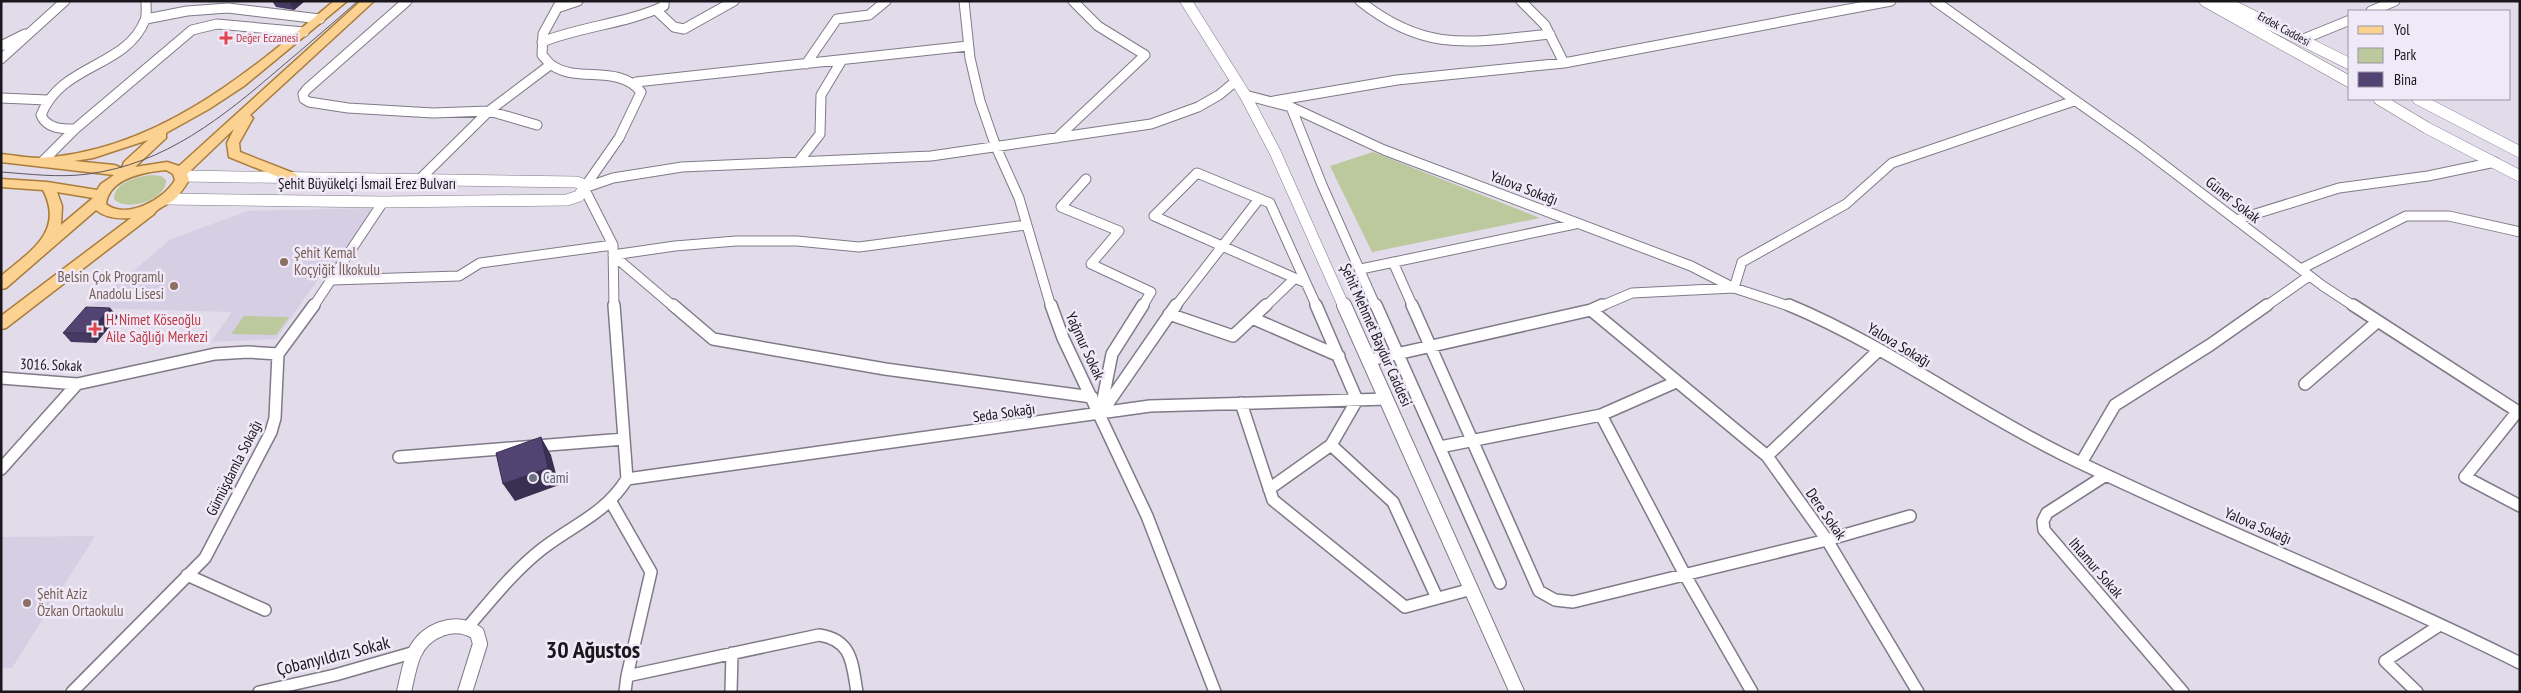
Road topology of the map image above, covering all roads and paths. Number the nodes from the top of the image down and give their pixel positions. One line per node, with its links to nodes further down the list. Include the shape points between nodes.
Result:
1 (65, 1): 26 (street)
2 (146, 1): 23 (street)
3 (341, 1): 24 (main road)
4 (368, 1): 45 (main road)
5 (406, 1): 51 (street, via 307,89 304,99 348,108 433,113)
6 (578, 1): 20 (street)
7 (664, 1): 21 (street, via 664,6)
8 (734, 1): 21 (street, via 684,29 674,27)
9 (886, 1): 37 (street, via 869,15 837,19)
10 (964, 1): 32 (street, Yağmur Sokak)
11 (1073, 1): 55 (street, via 1098,26 1145,55)
12 (1186, 1): 39 (street, Şehit Mehmet Baydur Caddesi)
13 (1360, 1): 28 (street, via 1371,12 1403,31 1429,40 1450,43)
14 (1521, 1): 28 (street)
15 (1891, 1): 35 (street)
16 (1935, 1): 49 (street, Güner Sokak)
17 (2205, 1): 40 (street, Erdek Caddesi)
18 (2223, 1): 29 (street, Erdek Caddesi)
19 (2395, 1): 22 (street)
20 (559, 5): 30 (street)
21 (656, 10): 30 (street, via 620,23 569,32)
22 (2373, 10)
23 (146, 19): 24 (street, via 228,8); 44 (street, via 130,45 78,73)
24 (320, 19): 27 (main road)
25 (2348, 21): 29 (street)
26 (33, 32): 31 (street); 33 (street)
27 (304, 32): 53 (main road, via 226,95); 54 (street, via 217,24 192,30)
28 (1550, 34): 35 (street)
29 (2301, 40): 36 (street, Erdek Caddesi)
30 (542, 42): 38 (street, via 543,53)
31 (1, 46)
32 (968, 46): 34 (street); 56 (street, Yağmur Sokak, via 980,101)
33 (1, 60)
34 (842, 60): 37 (street); 60 (street, via 821,95 820,134)
35 (1564, 63): 48 (street, via 1397,80)
36 (2348, 63)
37 (806, 64): 41 (street)
38 (550, 65): 41 (street, via 570,73 630,78); 51 (street)
39 (1236, 81): 42 (street, Şehit Mehmet Baydur Caddesi); 55 (street, via 1209,101 1163,121)
40 (2348, 81)
41 (636, 82): 69 (street, via 641,88 640,96 619,138)
42 (1245, 95): 48 (street, Yalova Sokağı); 100 (street, Şehit Mehmet Baydur Caddesi, via 1276,152)
43 (1, 98): 44 (street)
44 (47, 100): 54 (street, via 42,119 58,128)
45 (259, 100): 63 (main road); 65 (main road, via 235,139 233,151 240,158)
46 (2381, 100): 61 (street)
47 (2420, 100): 57 (street)
48 (1273, 101): 50 (street, Yalova Sokağı)
49 (2074, 101): 75 (street, Güner Sokak); 89 (street, via 1892,163 1846,204 1742,262)
50 (1291, 107): 76 (street, Yalova Sokağı, via 1384,150); 83 (street)
51 (489, 111): 52 (street); 66 (street)
52 (537, 125)
53 (172, 126): 59 (main road, via 102,152); 62 (main road, via 129,165)
54 (75, 129): 59 (street)
55 (1057, 138): 56 (street)
56 (996, 146): 60 (street, via 931,156); 77 (street, Yağmur Sokak, via 1019,198)
57 (2520, 152)
58 (1, 158): 59 (main road)
59 (43, 161): 62 (main road, via 114,169)
60 (799, 161): 69 (street, via 662,169)
61 (2495, 162): 64 (street); 75 (street, via 2428,176 2339,188)
62 (126, 174): 63 (main road, via 158,166 174,168); 71 (main road, via 108,185)
63 (181, 175): 65 (street, Şehit Büyükelçi İsmail Erez Bulvarı); 73 (main road, via 181,184)
64 (2520, 176)
65 (291, 177): 66 (street, Şehit Büyükelçi İsmail Erez Bulvarı)
66 (420, 179): 69 (street, Şehit Büyükelçi İsmail Erez Bulvarı)
67 (1086, 179): 110 (street, via 1061,207 1119,230 1091,264 1151,292 1112,354)
68 (1, 184): 70 (main road)
69 (580, 185): 74 (street, Şehit Büyükelçi İsmail Erez Bulvarı, via 579,196 567,200); 81 (street)
70 (47, 186): 71 (main road); 79 (main road, via 54,200 56,216)
71 (100, 197): 73 (main road, via 102,209 122,214 141,211); 79 (main road)
72 (1259, 199): 80 (street); 80 (street, via 1197,173 1154,216); 88 (street, via 1270,203)
73 (164, 201): 74 (street, Şehit Büyükelçi İsmail Erez Bulvarı); 94 (main road)
74 (383, 202): 86 (street)
75 (2236, 220): 84 (street, Güner Sokak)
76 (1576, 224): 82 (street); 89 (street, Yalova Sokağı, via 1690,266)
77 (1026, 225): 81 (street, via 860,247 797,241 736,241); 105 (street, Yağmur Sokak, via 1052,311)
78 (2520, 232): 84 (street, via 2441,215 2406,216)
79 (48, 242): 87 (main road)
80 (1223, 248): 85 (street); 91 (street)
81 (613, 250): 86 (street, via 480,263 459,276); 105 (street, via 713,339 885,369); 112 (street)
82 (1393, 262): 83 (street); 95 (street)
83 (1361, 269): 98 (street)
84 (2305, 273): 93 (street, Güner Sokak); 118 (street, via 2210,345 2115,405)
85 (1294, 278): 88 (street); 92 (street)
86 (332, 280): 97 (street)
87 (1, 284)
88 (1308, 284): 99 (street)
89 (1734, 288): 90 (street, via 1632,293); 96 (street, Yalova Sokağı, via 1815,316)
90 (1591, 310): 95 (street); 102 (street, Dere Sokak)
91 (1169, 314): 92 (street, via 1233,336); 110 (street)
92 (1252, 318): 99 (street)
93 (2377, 322): 104 (street); 109 (street, Güner Sokak)
94 (1, 324)
95 (1430, 346): 98 (street); 113 (street)
96 (1879, 350): 116 (street); 118 (street, Yalova Sokağı, via 1992,417)
97 (278, 354): 103 (street, 3016. Sokak, via 215,354); 127 (street, Gümüşdamla Sokağı, via 275,418 271,432 205,558)
98 (1398, 354): 100 (street); 115 (street)
99 (1339, 356): 107 (street)
100 (1370, 360): 106 (street, Şehit Mehmet Baydur Caddesi)
101 (1, 378): 103 (street, 3016. Sokak)
102 (1676, 382): 111 (street); 116 (street, Dere Sokak)
103 (77, 384): 119 (street)
104 (2305, 384)
105 (1092, 397): 110 (street, Yağmur Sokak)
106 (1387, 398): 107 (street, Seda Sokağı); 130 (street, Şehit Mehmet Baydur Caddesi)
107 (1357, 400): 108 (street, Seda Sokağı); 114 (street)
108 (1241, 403): 110 (street, Seda Sokağı, via 1150,406); 122 (street)
109 (2519, 413): 124 (street, via 2465,477)
110 (1100, 414): 121 (street, Seda Sokağı); 146 (street, Yağmur Sokak, via 1147,516)
111 (1601, 415): 113 (street); 128 (street)
112 (624, 439): 117 (street); 121 (street)
113 (1472, 441): 115 (street); 128 (street, via 1539,591 1546,596 1560,602 1573,602)
114 (1331, 445): 122 (street); 131 (street, via 1393,502)
115 (1440, 447): 129 (street)
116 (1767, 456): 126 (street, Dere Sokak)
117 (399, 457)
118 (2081, 463): 120 (street, Yalova Sokağı)
119 (1, 468)
120 (2106, 475): 133 (street, Yalova Sokağı); 150 (street, Ihlamur Sokak, via 2047,513 2043,521 2044,530)
121 (626, 479): 123 (street)
122 (1269, 489): 131 (street, via 1273,500 1405,606)
123 (611, 502): 134 (street, via 589,521 531,558); 138 (street, via 651,572)
124 (2520, 506)
125 (1910, 516): 126 (street)
126 (1827, 540): 128 (street); 149 (street, Dere Sokak)
127 (187, 575): 132 (street); 139 (street, Gümüşdamla Sokağı)
128 (1685, 575): 148 (street)
129 (1500, 583)
130 (1472, 589): 131 (street); 147 (street, Şehit Mehmet Baydur Caddesi)
131 (1437, 598)
132 (265, 610)
133 (2440, 625): 137 (street, Yalova Sokağı); 151 (street, via 2385,661)
134 (468, 627): 135 (street, via 438,630); 142 (street, via 477,633 480,644)
135 (415, 652): 140 (street, Çobanyıldızı Sokak, via 335,676); 141 (street)
136 (732, 653): 138 (street); 144 (street); 145 (street, via 812,636 834,637 850,652)
137 (2520, 663)
138 (627, 676): 143 (street)
139 (72, 692)
140 (259, 692)
141 (404, 692)
142 (465, 692)
143 (625, 692)
144 (731, 692)
145 (857, 692)
146 (1215, 692)
147 (1517, 692)
148 (1752, 692)
149 (1918, 692)
150 (2183, 692)
151 (2417, 692)

